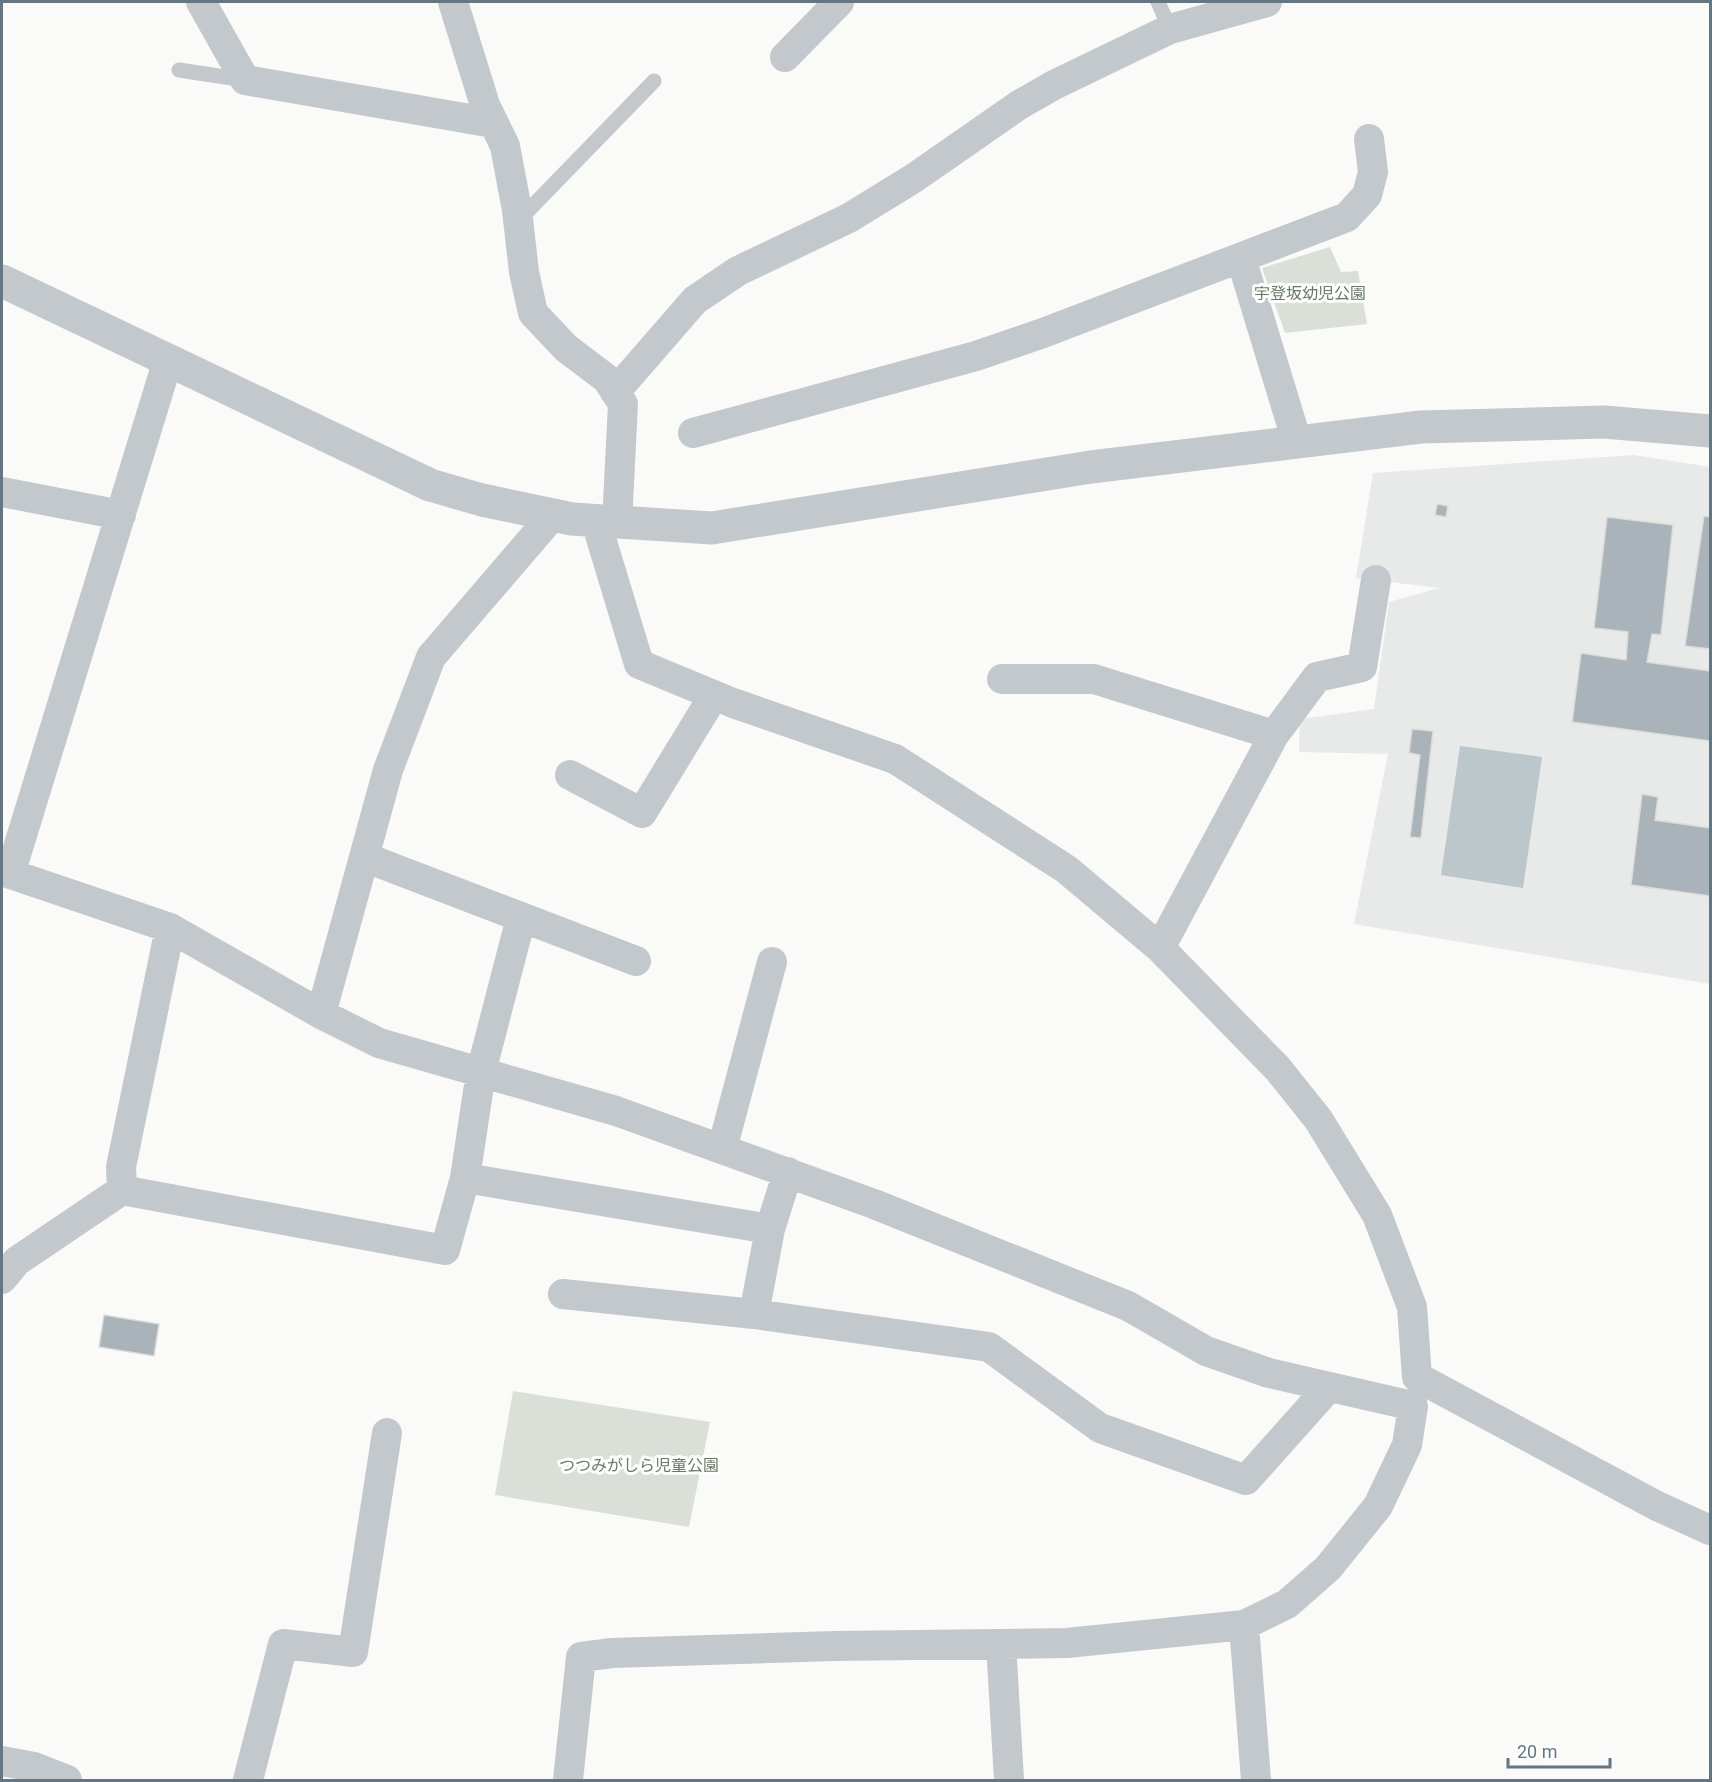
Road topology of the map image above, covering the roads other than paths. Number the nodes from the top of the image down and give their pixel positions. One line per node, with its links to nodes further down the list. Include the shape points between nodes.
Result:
1 (201, 2): 9 (street)
2 (456, 2): 11 (street, via 485,105)
3 (839, 2): 7 (street)
4 (1158, 2): 6 (lane)
5 (1267, 2): 6 (street)
6 (1170, 29): 17 (street, via 1054,85 849,218 738,272 694,300)
7 (785, 57)
8 (178, 70): 9 (lane)
9 (245, 80): 11 (street)
10 (654, 81): 13 (lane)
11 (494, 123): 13 (street, via 505,146)
12 (1369, 139): 14 (street, via 1373,172 1368,195 1347,217)
13 (518, 221): 17 (street, via 533,313 566,348 607,379)
14 (1241, 258): 19 (street, via 976,356); 20 (street)
15 (2, 281): 16 (street)
16 (168, 360): 22 (street); 23 (street, via 430,484)
17 (615, 392): 24 (street, via 623,404)
18 (1710, 431): 20 (street, via 1604,422 1559,423 1421,427)
19 (693, 433)
20 (1297, 442): 24 (street, via 1091,467 712,528)
21 (2, 492): 22 (street)
22 (121, 515): 31 (street)
23 (553, 515): 24 (street); 30 (street, via 431,657 388,770)
24 (609, 529): 27 (street, via 639,664)
25 (1376, 580): 28 (street, via 1362,667 1317,677)
26 (1002, 679): 28 (street, via 1094,679)
27 (714, 695): 29 (street, via 642,813); 34 (street, via 895,759 1066,869)
28 (1274, 735): 34 (street)
29 (570, 775)
30 (364, 857): 32 (street); 37 (street)
31 (6, 872): 33 (street)
32 (521, 918): 35 (street); 38 (street)
33 (170, 928): 37 (street); 42 (street, via 122,1167)
34 (1160, 948): 49 (street, via 1285,1078 1318,1119 1377,1215 1412,1307 1417,1377 1657,1506)
35 (636, 961)
36 (772, 962): 39 (street)
37 (321, 1014): 38 (street, via 379,1043)
38 (481, 1072): 39 (street, via 616,1111); 41 (street)
39 (722, 1149): 40 (street)
40 (788, 1172): 43 (street); 47 (street, via 1128,1306 1206,1351 1269,1374)
41 (465, 1178): 42 (street, via 445,1250); 43 (street)
42 (122, 1190): 44 (street, via 17,1261)
43 (770, 1229): 46 (street)
44 (2, 1279)
45 (563, 1294): 46 (street)
46 (754, 1314): 47 (street, via 989,1347 1100,1428 1246,1480)
47 (1329, 1387): 50 (street, via 1413,1406 1407,1445 1378,1506 1328,1569 1287,1604)
48 (387, 1433): 54 (street, via 353,1652 283,1644)
49 (1710, 1530)
50 (1244, 1625): 51 (street, via 1067,1643); 57 (street)
51 (1001, 1644): 55 (street, via 835,1646 581,1657); 56 (street)
52 (2, 1761): 53 (street, via 34,1767)
53 (68, 1780)
54 (248, 1780)
55 (568, 1780)
56 (1009, 1780)
57 (1256, 1780)

